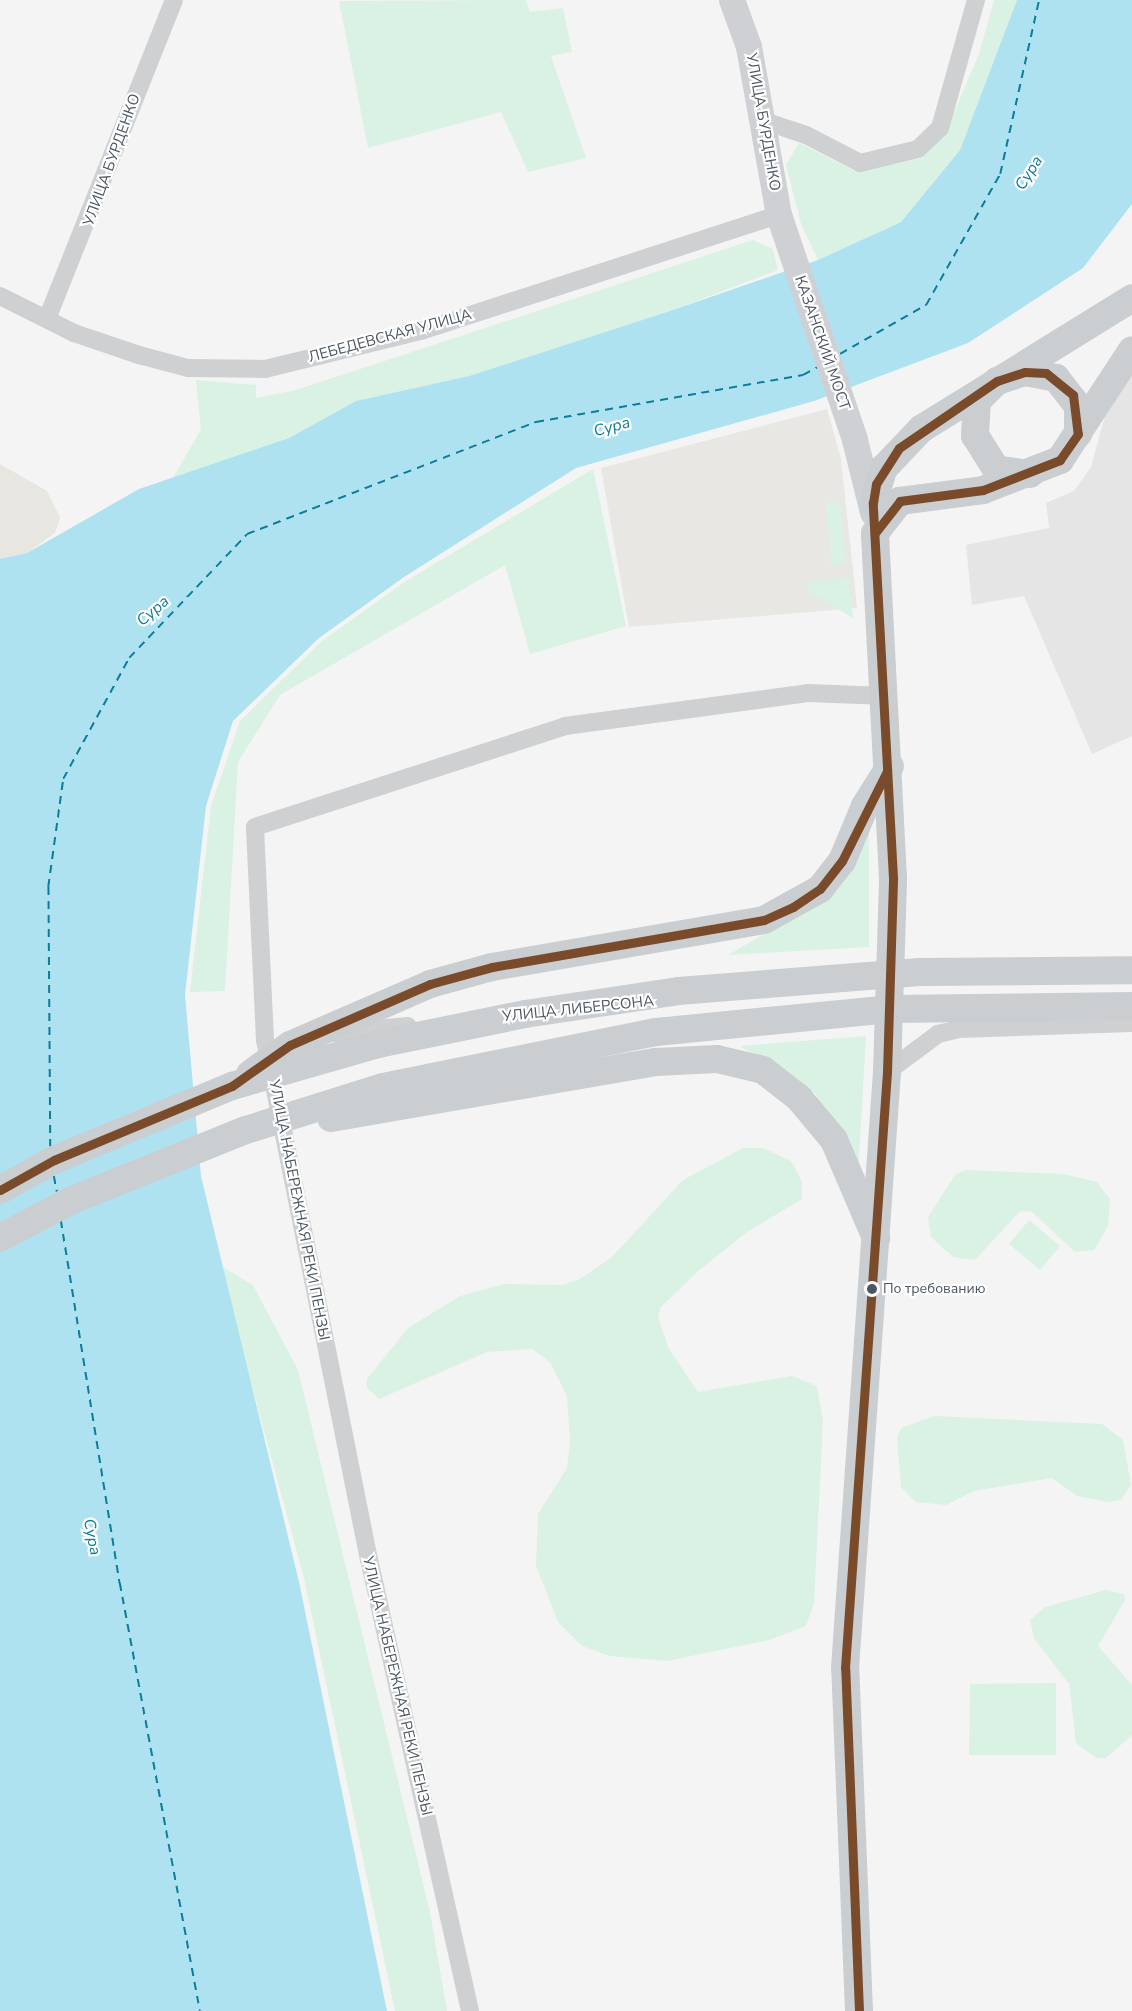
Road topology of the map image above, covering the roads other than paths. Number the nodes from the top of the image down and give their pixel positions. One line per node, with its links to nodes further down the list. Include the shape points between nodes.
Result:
1 (174, 0): 9 (street, УЛИЦА БУРДЕНКО)
2 (732, 0): 4 (street, УЛИЦА БУРДЕНКО, via 749,47)
3 (976, 0): 4 (street, via 940,128 918,149 861,163 815,138)
4 (764, 122): 5 (street, УЛИЦА БУРДЕНКО)
5 (779, 216): 6 (street, УЛИЦА БУРДЕНКО); 9 (street, ЛЕБЕДЕВСКАЯ УЛИЦА, via 421,331 265,369 188,368 74,333)
6 (789, 245): 14 (street, КАЗАНСКИЙ МОСТ)
7 (0, 296): 9 (street, ЛЕБЕДЕВСКАЯ УЛИЦА)
8 (1132, 298): 11 (main road, via 1085,332)
9 (47, 319)
10 (1132, 350): 12 (main road)
11 (998, 381): 12 (main road, via 1025,372 1056,378 1078,406); 13 (main road, via 974,413 980,450 1008,474); 14 (main road, via 899,448 876,484)
12 (1078, 434): 13 (main road, via 1060,460)
13 (1036, 474): 15 (main road, via 983,490 900,501)
14 (873, 503): 15 (street, КАЗАНСКИЙ МОСТ)
15 (875, 533): 16 (main road)
16 (886, 696): 17 (main road); 22 (street, УЛИЦА НАБЕРЕЖНАЯ РЕКИ ПЕНЗЫ, via 808,693 566,726 255,827)
17 (890, 766): 19 (main road); 24 (main road, bridge, via 865,806 842,861 820,889 764,920 492,967 430,984 290,1045)
18 (1132, 970): 24 (main road, bridge, via 922,972 678,991 525,1014 378,1044)
19 (891, 979): 22 (street, УЛИЦА ЛИБЕРСОНА); 23 (main road)
20 (1132, 1006): 25 (main road, bridge, via 890,1009 656,1032 383,1087)
21 (1132, 1023): 23 (street, via 959,1029 938,1034)
22 (264, 1040): 29 (street, УЛИЦА НАБЕРЕЖНАЯ РЕКИ ПЕНЗЫ, via 369,1560)
23 (887, 1072): 28 (main road)
24 (232, 1086): 26 (main road, via 54,1160)
25 (246, 1130): 27 (main road, via 70,1201); 28 (main road, bridge, via 656,1062 717,1059 763,1070 799,1098 834,1140)
26 (0, 1190)
27 (0, 1238)
28 (876, 1238): 30 (main road, via 845,1668)
29 (470, 2011)
30 (859, 2011)

